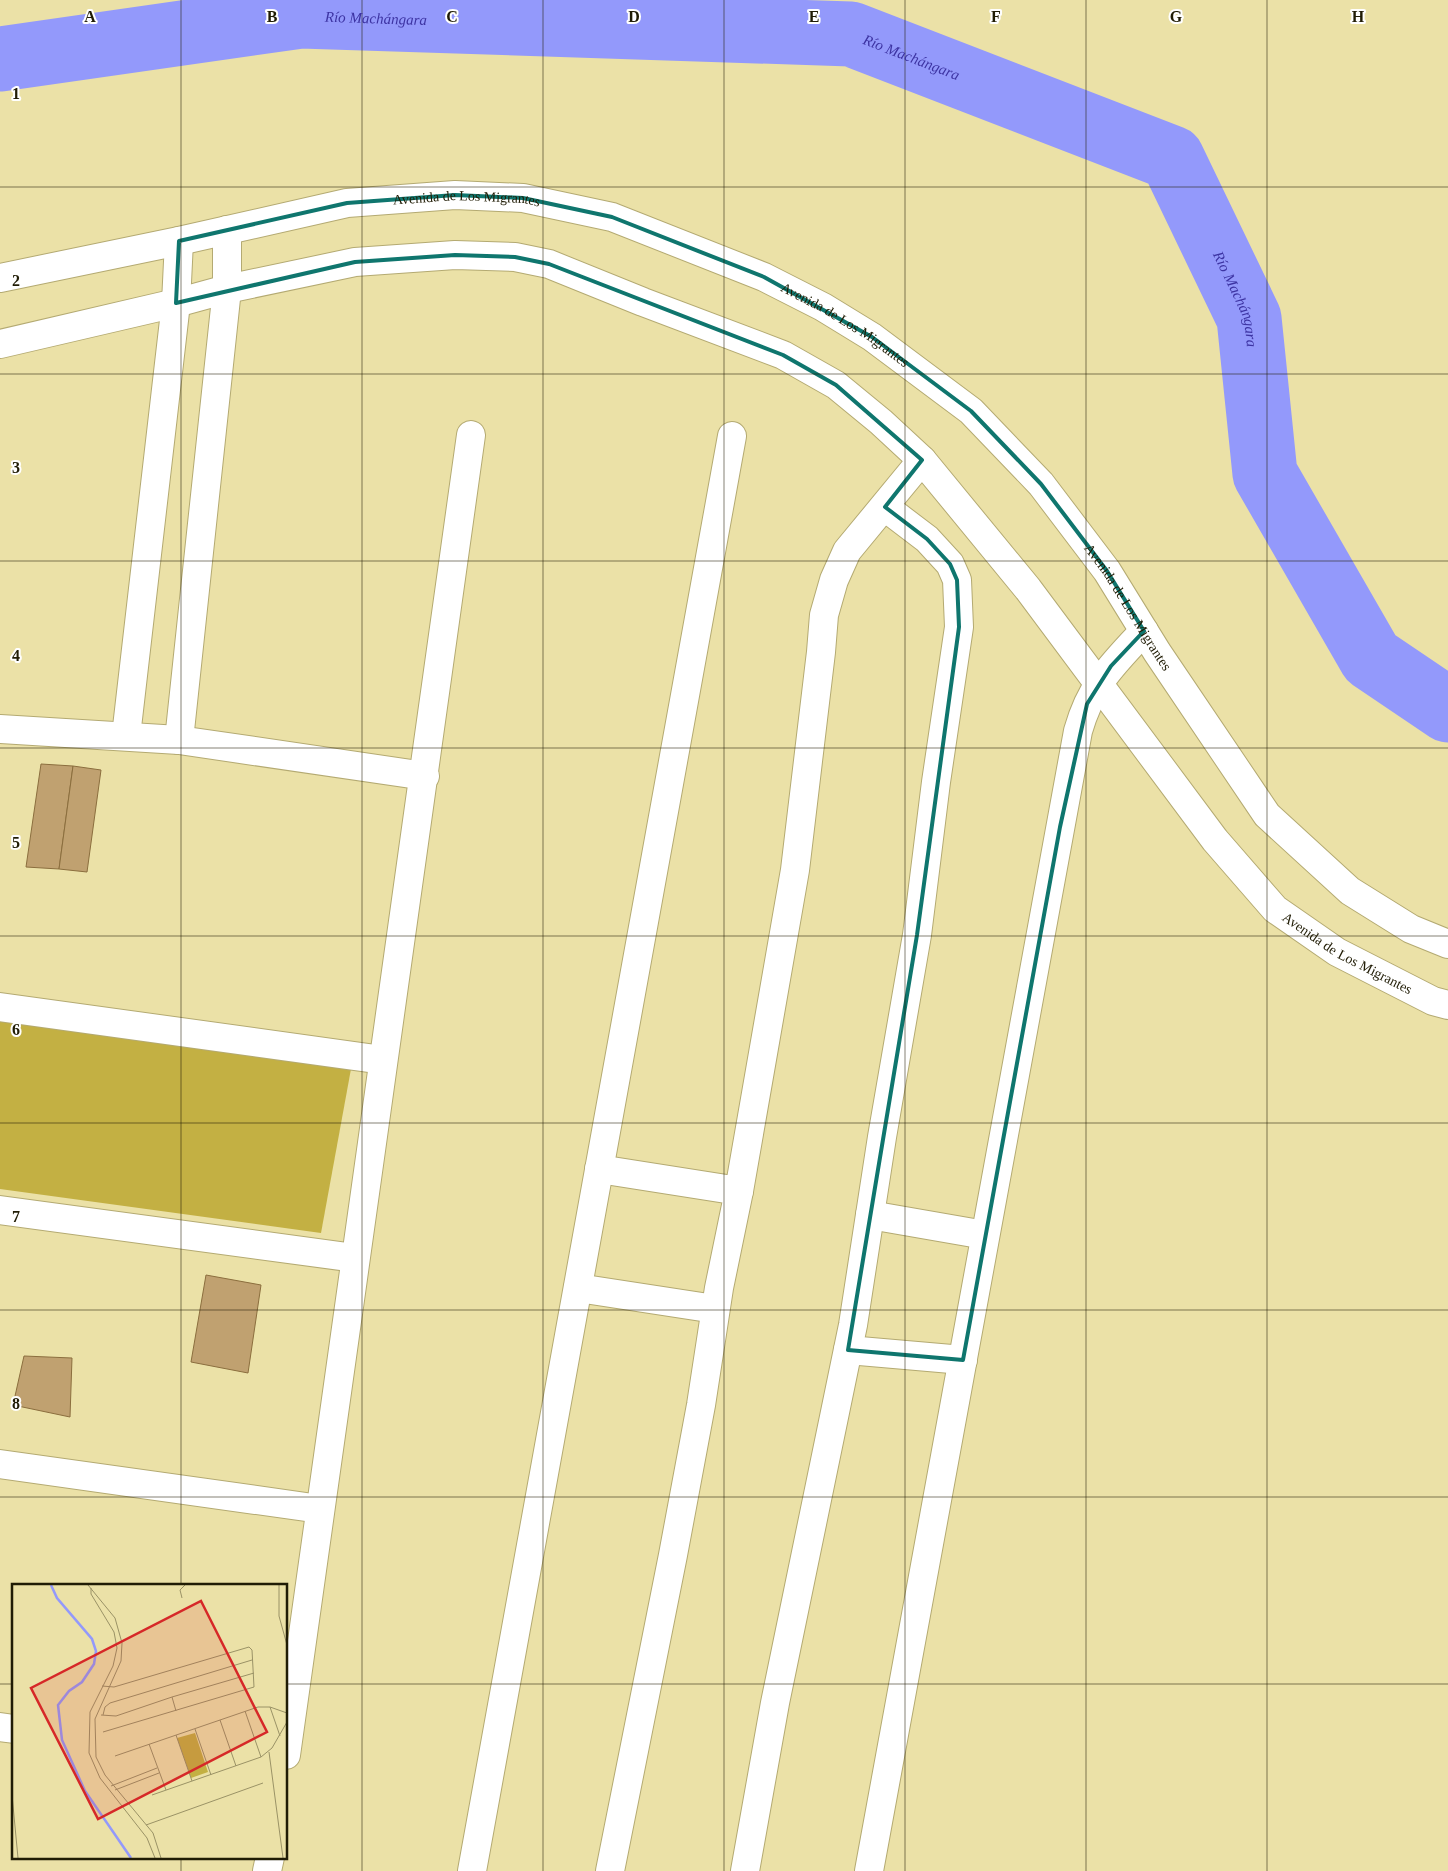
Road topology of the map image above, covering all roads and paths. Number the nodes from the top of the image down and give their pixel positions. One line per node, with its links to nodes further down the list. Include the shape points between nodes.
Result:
1 (227, 230): 2 (street, Avenida de Los Migrantes); 4 (street); 11 (street, Avenida de Los Migrantes, via 347,203 455,195 523,198 612,217 764,276 872,337 971,411 1041,484 1107,571)
2 (179, 241): 3 (street, Avenida de Los Migrantes); 5 (street)
3 (0, 278)
4 (227, 289): 5 (street, Avenida de Los Migrantes); 9 (street, Avenida de Los Migrantes, via 364,261 455,255 515,257 549,264 783,355 836,385); 15 (street)
5 (176, 303): 6 (street, Avenida de Los Migrantes); 14 (street)
6 (0, 344)
7 (471, 435): 16 (street)
8 (732, 436): 21 (street)
9 (922, 460): 10 (street); 12 (street, Avenida de Los Migrantes, via 1028,589)
10 (885, 507): 22 (street, via 847,551 824,615 795,870); 24 (street, via 927,539 950,564 957,580 959,627 917,935)
11 (1144, 631): 12 (street); 17 (street, Avenida de Los Migrantes, via 1267,815 1350,891 1411,929)
12 (1098, 684): 18 (street, Avenida de Los Migrantes, via 1215,840 1275,909 1337,952); 25 (street, via 1078,731)
13 (0, 729): 14 (street)
14 (126, 736): 15 (street)
15 (179, 740): 16 (street)
16 (425, 776): 20 (street)
17 (1448, 944)
18 (1448, 1005)
19 (0, 1006): 20 (street)
20 (383, 1060): 26 (street)
21 (599, 1169): 22 (street); 27 (street)
22 (739, 1191): 28 (street)
23 (0, 1210): 26 (street)
24 (870, 1215): 25 (street); 29 (street)
25 (985, 1235): 30 (street)
26 (356, 1258): 32 (street)
27 (578, 1288): 28 (street); 36 (street)
28 (715, 1309): 37 (street, via 692,1452)
29 (848, 1350): 30 (street); 38 (street)
30 (962, 1360): 39 (street)
31 (0, 1464): 32 (street)
32 (320, 1509): 33 (street)
33 (288, 1741)
34 (270, 1858): 35 (street)
35 (268, 1871)
36 (472, 1871)
37 (610, 1871)
38 (744, 1871)
39 (869, 1871)

